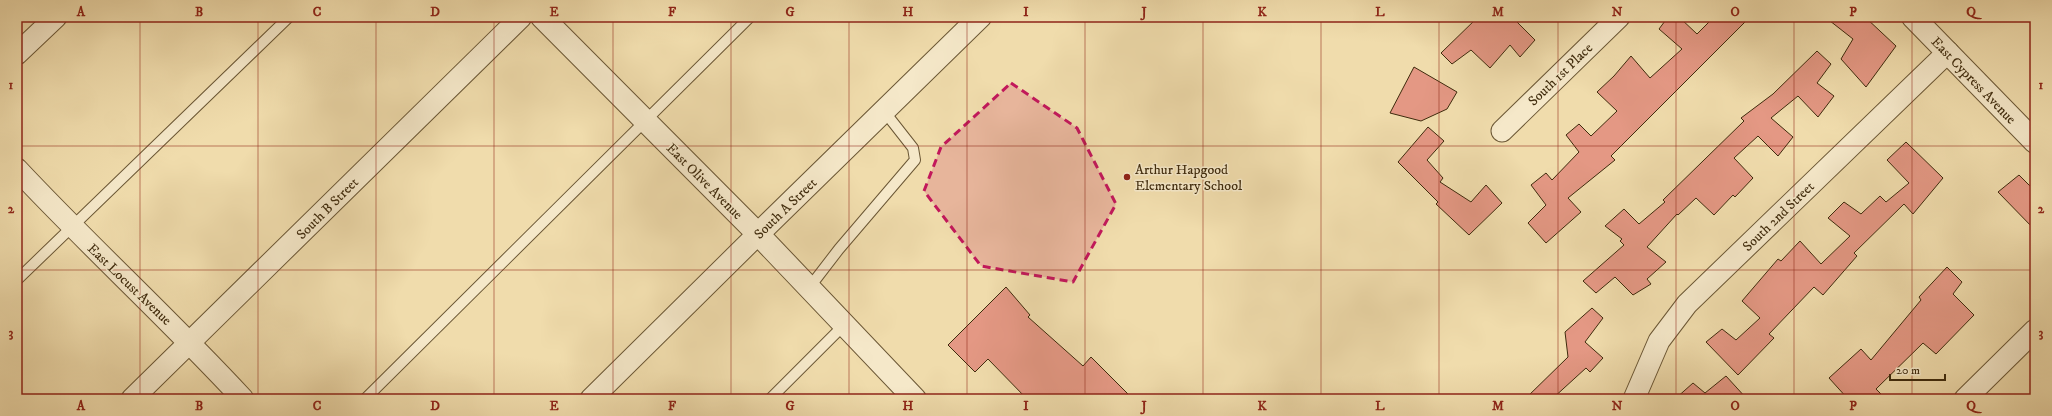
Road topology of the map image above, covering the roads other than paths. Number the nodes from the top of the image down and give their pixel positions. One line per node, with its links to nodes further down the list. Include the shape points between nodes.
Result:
1 (56, 17): 10 (street)
2 (289, 17): 16 (lane)
3 (521, 17): 22 (street, South B Street)
4 (542, 17): 12 (street, East Olive Avenue)
5 (750, 17): 12 (lane)
6 (980, 17): 11 (street, South A Street)
7 (1619, 17): 13 (street, South 1st Place)
8 (1914, 17): 9 (street, East Cypress Avenue)
9 (1948, 52): 14 (street, East Cypress Avenue); 29 (street, South 2nd Street, via 1687,304 1659,341)
10 (17, 54)
11 (884, 111): 17 (street, South A Street); 19 (lane, via 913,148 915,160)
12 (646, 122): 17 (street, East Olive Avenue); 25 (lane)
13 (1502, 131)
14 (2035, 142)
15 (17, 169): 16 (street, East Locust Avenue)
16 (71, 227): 18 (lane); 22 (street, East Locust Avenue)
17 (758, 234): 19 (street, East Olive Avenue); 26 (street, South A Street)
18 (17, 280)
19 (809, 288): 20 (street, East Olive Avenue)
20 (844, 325): 27 (lane); 28 (street, East Olive Avenue)
21 (2035, 330): 30 (street)
22 (190, 342): 23 (street, South B Street); 24 (street, East Locust Avenue)
23 (132, 399)
24 (243, 399)
25 (365, 399)
26 (591, 399)
27 (770, 399)
28 (914, 399)
29 (1634, 399)
30 (1965, 399)

